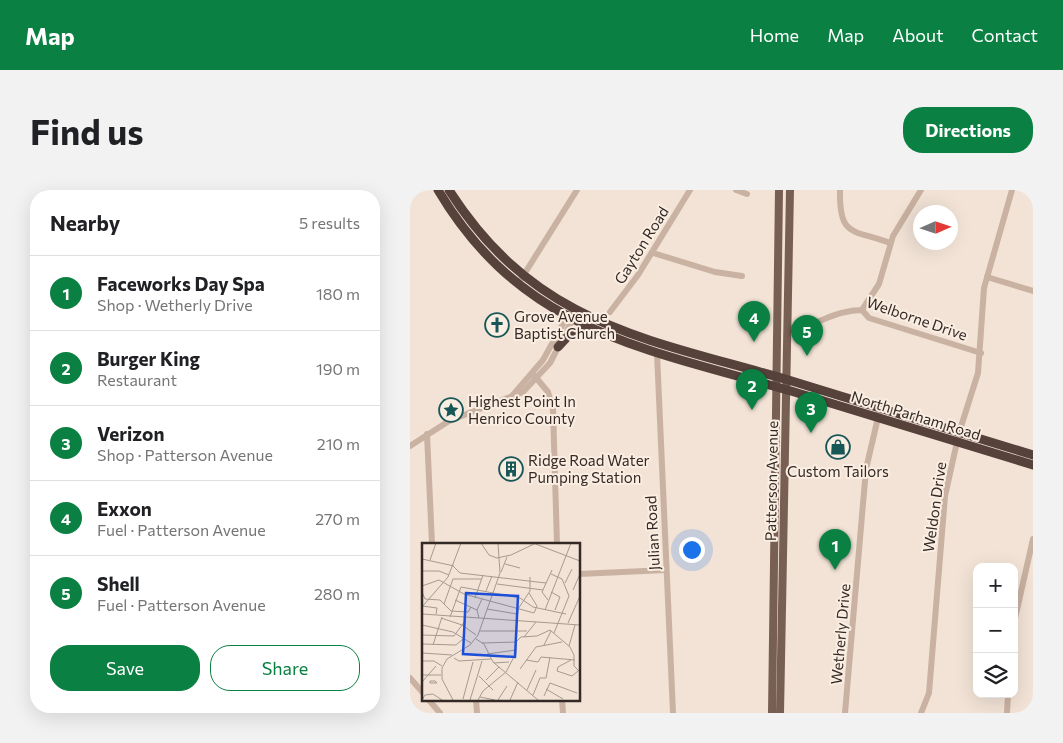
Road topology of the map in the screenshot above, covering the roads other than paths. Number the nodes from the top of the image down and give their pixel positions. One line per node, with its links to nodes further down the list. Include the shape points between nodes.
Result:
1 (438, 190): 16 (highway, North Parham Road, via 470,236)
2 (449, 190): 16 (highway, North Parham Road, via 478,231)
3 (690, 190): 13 (street, Gayton Road)
4 (736, 190): 11 (street)
5 (780, 190): 29 (main road, Patterson Avenue)
6 (790, 190): 21 (main road, Patterson Avenue)
7 (840, 190): 12 (street, via 846,226)
8 (921, 190): 12 (street)
9 (1012, 190): 15 (street, Weldon Drive)
10 (574, 191): 16 (street)
11 (747, 194)
12 (890, 243): 18 (street, via 879,284)
13 (653, 253): 14 (street, via 715,272); 19 (street, Gayton Road)
14 (742, 276)
15 (987, 277): 17 (street); 27 (street, Weldon Drive, via 982,305)
16 (521, 280): 20 (highway, North Parham Road)
17 (1033, 291)
18 (862, 310): 21 (street, Welborne Drive, via 842,311 803,326); 27 (street, Welborne Drive, via 869,318)
19 (610, 312)
20 (572, 314): 22 (highway, North Parham Road); 23 (highway, North Parham Road); 25 (street); 28 (street)
21 (787, 328): 29 (main road, Patterson Avenue)
22 (593, 330): 24 (highway, North Parham Road); 25 (highway, via 571,333)
23 (654, 342): 24 (highway, via 650,347); 29 (highway, North Parham Road)
24 (629, 344): 26 (highway, North Parham Road)
25 (558, 347): 28 (street, via 550,364)
26 (657, 353): 30 (highway, North Parham Road); 43 (street, Julian Road)
27 (981, 353): 34 (street, Weldon Drive)
28 (535, 376): 35 (street, via 523,392 456,418); 42 (street, via 548,392 553,409)
29 (782, 378): 30 (main road, Patterson Avenue); 31 (main road, Patterson Avenue); 32 (highway, North Parham Road)
30 (777, 387): 31 (highway, North Parham Road); 56 (main road, Patterson Avenue)
31 (786, 390): 33 (highway, North Parham Road); 57 (main road, Patterson Avenue)
32 (880, 408): 33 (street, Wetherly Drive); 34 (highway, North Parham Road)
33 (877, 418): 36 (highway, North Parham Road); 58 (street, Wetherly Drive, via 866,469)
34 (960, 433): 36 (street, Weldon Drive); 38 (highway, North Parham Road)
35 (427, 434): 37 (street); 41 (street)
36 (958, 443): 39 (highway, North Parham Road); 59 (street, Weldon Drive, via 945,496 929,693)
37 (410, 446)
38 (1033, 455)
39 (1033, 465)
40 (1033, 539): 45 (street)
41 (432, 543)
42 (557, 543)
43 (666, 570): 44 (street); 55 (street, Julian Road)
44 (580, 574)
45 (1017, 608)
46 (410, 678): 47 (street)
47 (422, 692)
48 (1008, 698): 60 (street)
49 (429, 700): 52 (street)
50 (476, 700): 53 (street)
51 (562, 700): 54 (street)
52 (440, 713)
53 (477, 713)
54 (563, 713)
55 (673, 713)
56 (772, 713)
57 (780, 713)
58 (846, 713)
59 (921, 713)
60 (1007, 713)

